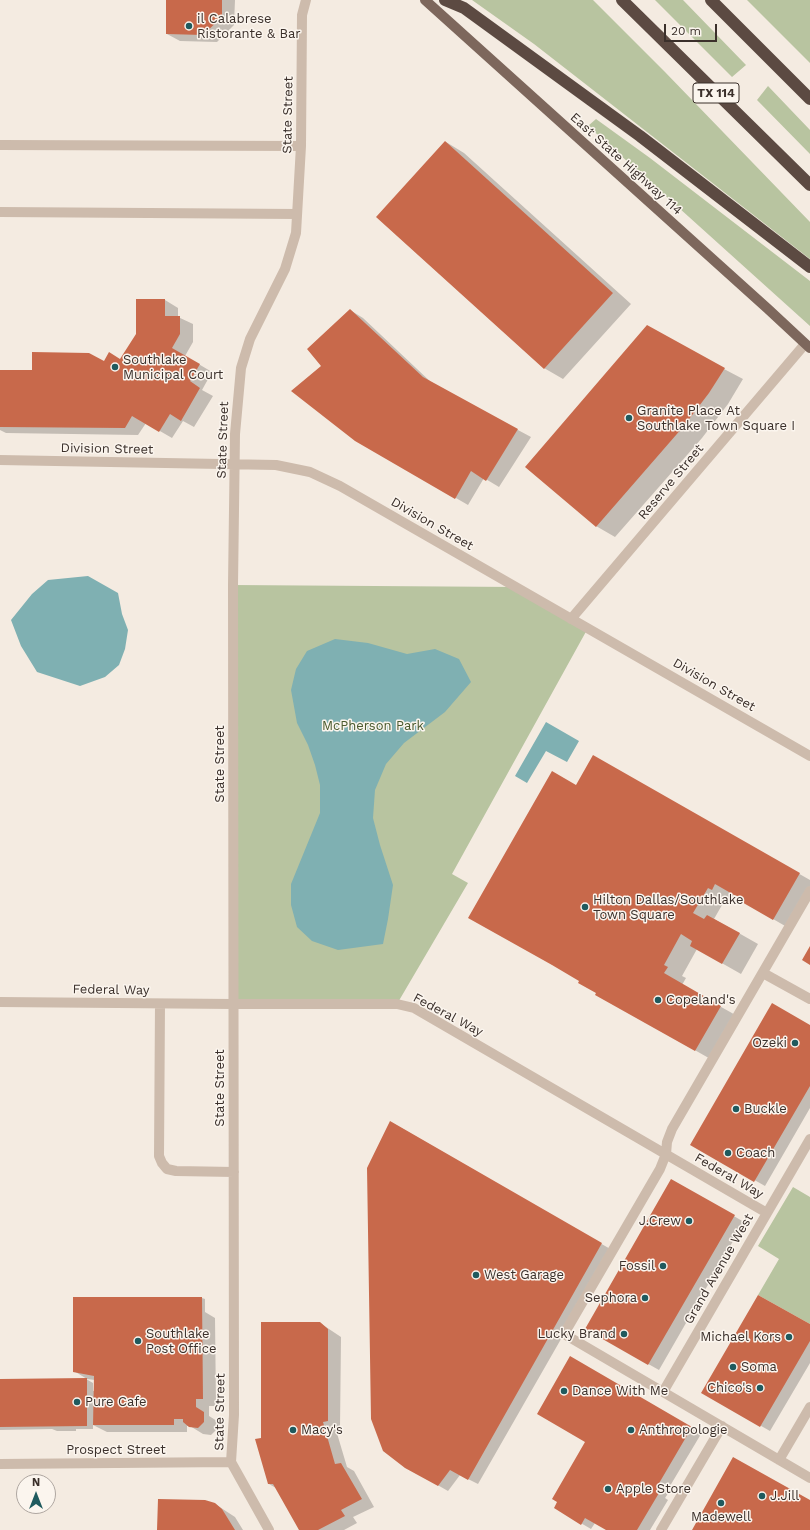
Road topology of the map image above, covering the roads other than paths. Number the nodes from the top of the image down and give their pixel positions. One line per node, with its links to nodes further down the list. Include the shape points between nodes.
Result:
1 (306, 0): 8 (street, State Street, via 302,15)
2 (425, 0): 13 (main road, East State Highway 114)
3 (446, 0): 12 (highway, via 464,8 640,136)
4 (622, 0): 9 (highway, TX 114)
5 (711, 0): 6 (highway)
6 (810, 99)
7 (0, 145): 8 (street)
8 (301, 146): 11 (street, State Street)
9 (810, 185)
10 (0, 212): 11 (street)
11 (297, 214): 15 (street, State Street, via 296,233 285,269 250,339 241,368)
12 (810, 267)
13 (808, 346): 16 (street, Reserve Street)
14 (0, 460): 15 (street, Division Street)
15 (235, 464): 16 (street, Division Street, via 276,465 310,472 340,486); 23 (street, State Street)
16 (572, 619): 17 (street, Division Street)
17 (810, 756)
18 (810, 891): 19 (street)
19 (763, 972): 20 (street); 25 (street, via 672,1129)
20 (810, 999)
21 (0, 1002): 22 (street, Federal Way)
22 (160, 1004): 23 (street, Federal Way); 26 (street, via 159,1156 162,1163 176,1172)
23 (233, 1004): 25 (street, Federal Way, via 398,1004 414,1008); 26 (street, State Street)
24 (810, 1139): 27 (street, Grand Avenue West)
25 (666, 1154): 27 (street, Federal Way); 28 (street, via 654,1181 564,1334)
26 (234, 1172): 32 (street, State Street, via 234,1415)
27 (767, 1213): 28 (street, Grand Avenue West)
28 (663, 1392): 30 (street)
29 (810, 1407): 31 (street)
30 (722, 1426): 31 (street); 36 (street)
31 (779, 1460): 34 (street)
32 (231, 1462): 33 (street, Prospect Street); 35 (street, State Street)
33 (0, 1464)
34 (810, 1478)
35 (269, 1530)
36 (661, 1530)

